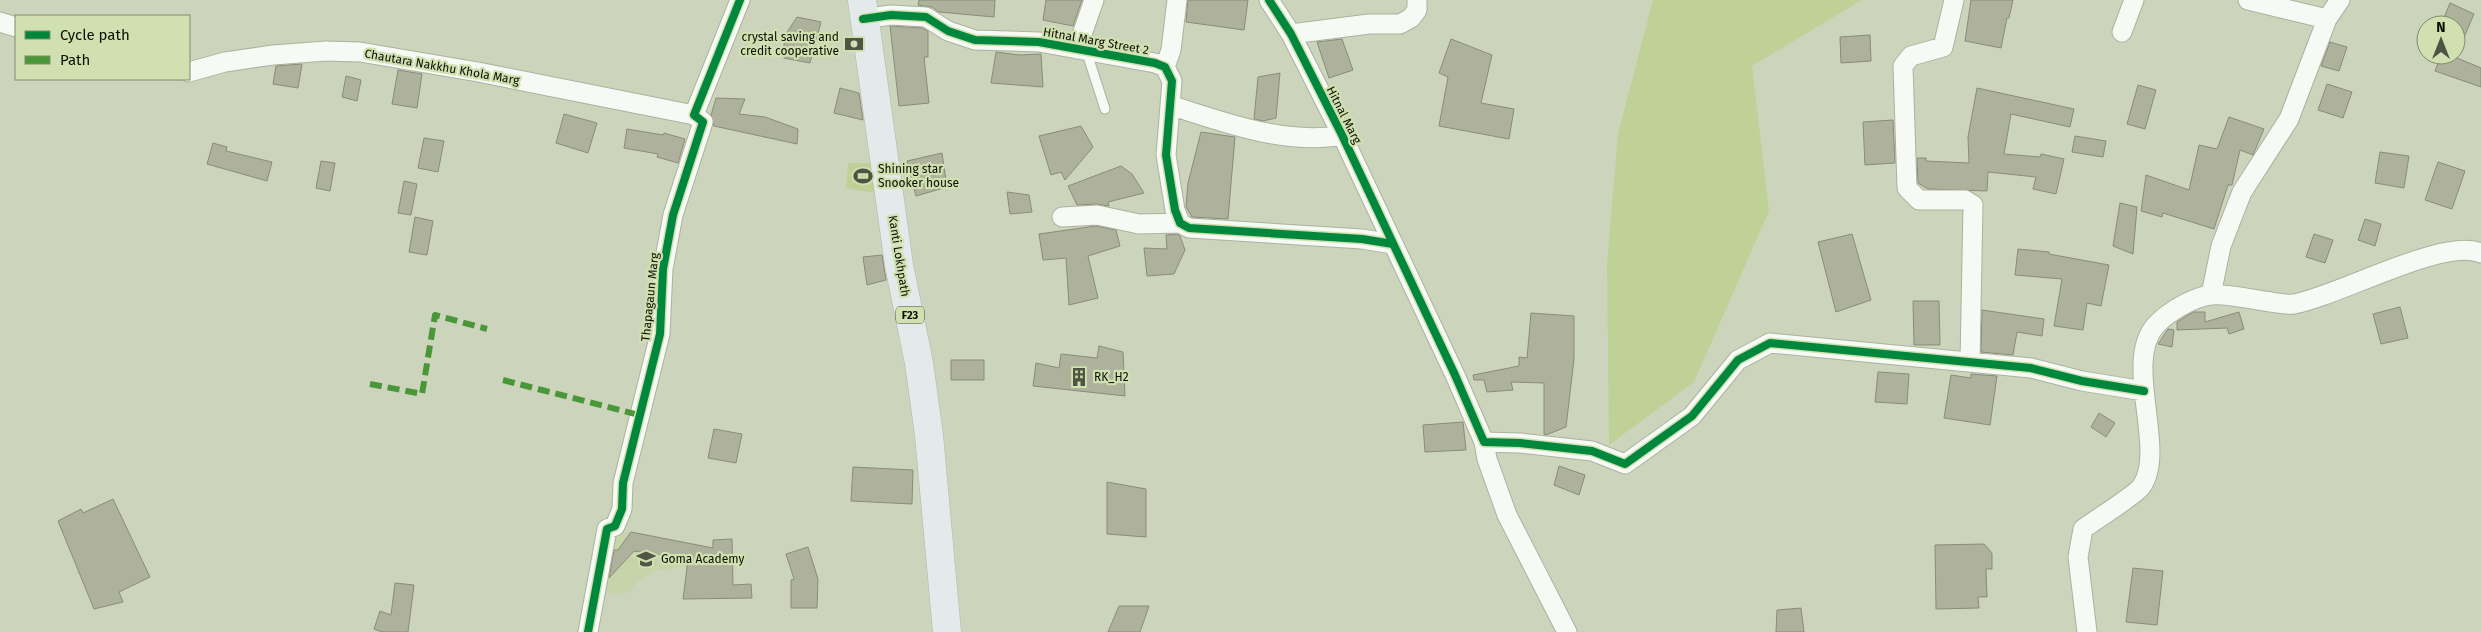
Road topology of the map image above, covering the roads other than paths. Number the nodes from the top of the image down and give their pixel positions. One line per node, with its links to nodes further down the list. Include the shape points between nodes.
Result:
1 (740, 0): 21 (street)
2 (1094, 0): 16 (street)
3 (1177, 0): 17 (street, via 1171,50)
4 (1269, 0): 15 (street, Hitnal Marg)
5 (1417, 0): 15 (street, via 1417,10 1400,24 1369,24)
6 (1954, 0): 28 (street, via 1943,47 1911,56 1903,66 1905,166 1907,188 1920,200 1964,200 1973,205)
7 (2134, 0): 14 (street)
8 (2248, 0): 11 (street)
9 (2340, 0): 11 (street)
10 (863, 10): 16 (street, Hitnal Marg Street 2, via 926,17 948,31 975,40 1039,42); 32 (main road, Kanti Lokhpath / F23, via 899,265 922,381)
11 (2326, 19): 27 (street, via 2289,119 2242,192 2221,246)
12 (0, 22): 13 (street)
13 (15, 28)
14 (2122, 32)
15 (1291, 34): 22 (street, Hitnal Marg)
16 (1082, 50): 17 (street, Hitnal Marg Street 2); 20 (lane)
17 (1165, 67): 19 (street, via 1172,81)
18 (190, 72): 21 (street, Chautara Nakkhu Khola Marg, via 225,62 274,55 360,52)
19 (1170, 105): 22 (street, via 1267,133 1326,138); 24 (street, via 1166,155)
20 (1105, 109)
21 (694, 115): 31 (street, Thapagaun Marg, via 703,122 673,215 663,269 660,334 623,483 622,509 615,526 607,529)
22 (1342, 135): 25 (street, Hitnal Marg)
23 (1062, 218): 24 (street, via 1097,215 1139,224)
24 (1180, 223): 25 (street, via 1189,228 1362,239)
25 (1393, 244): 30 (street, Hitnal Marg)
26 (2481, 253): 27 (street, via 2466,250 2428,255 2340,291 2292,304)
27 (2211, 295): 29 (street, via 2176,308 2155,326 2144,346)
28 (1970, 362): 29 (street, via 2031,368 2082,381); 30 (street, via 1770,343 1738,360 1692,416 1625,464 1592,451)
29 (2144, 391): 34 (street, via 2151,461 2142,486 2083,529 2078,557)
30 (1484, 442): 33 (street, Hitnal Marg, via 1486,459 1507,515)
31 (588, 632)
32 (947, 632)
33 (1567, 632)
34 (2087, 632)

